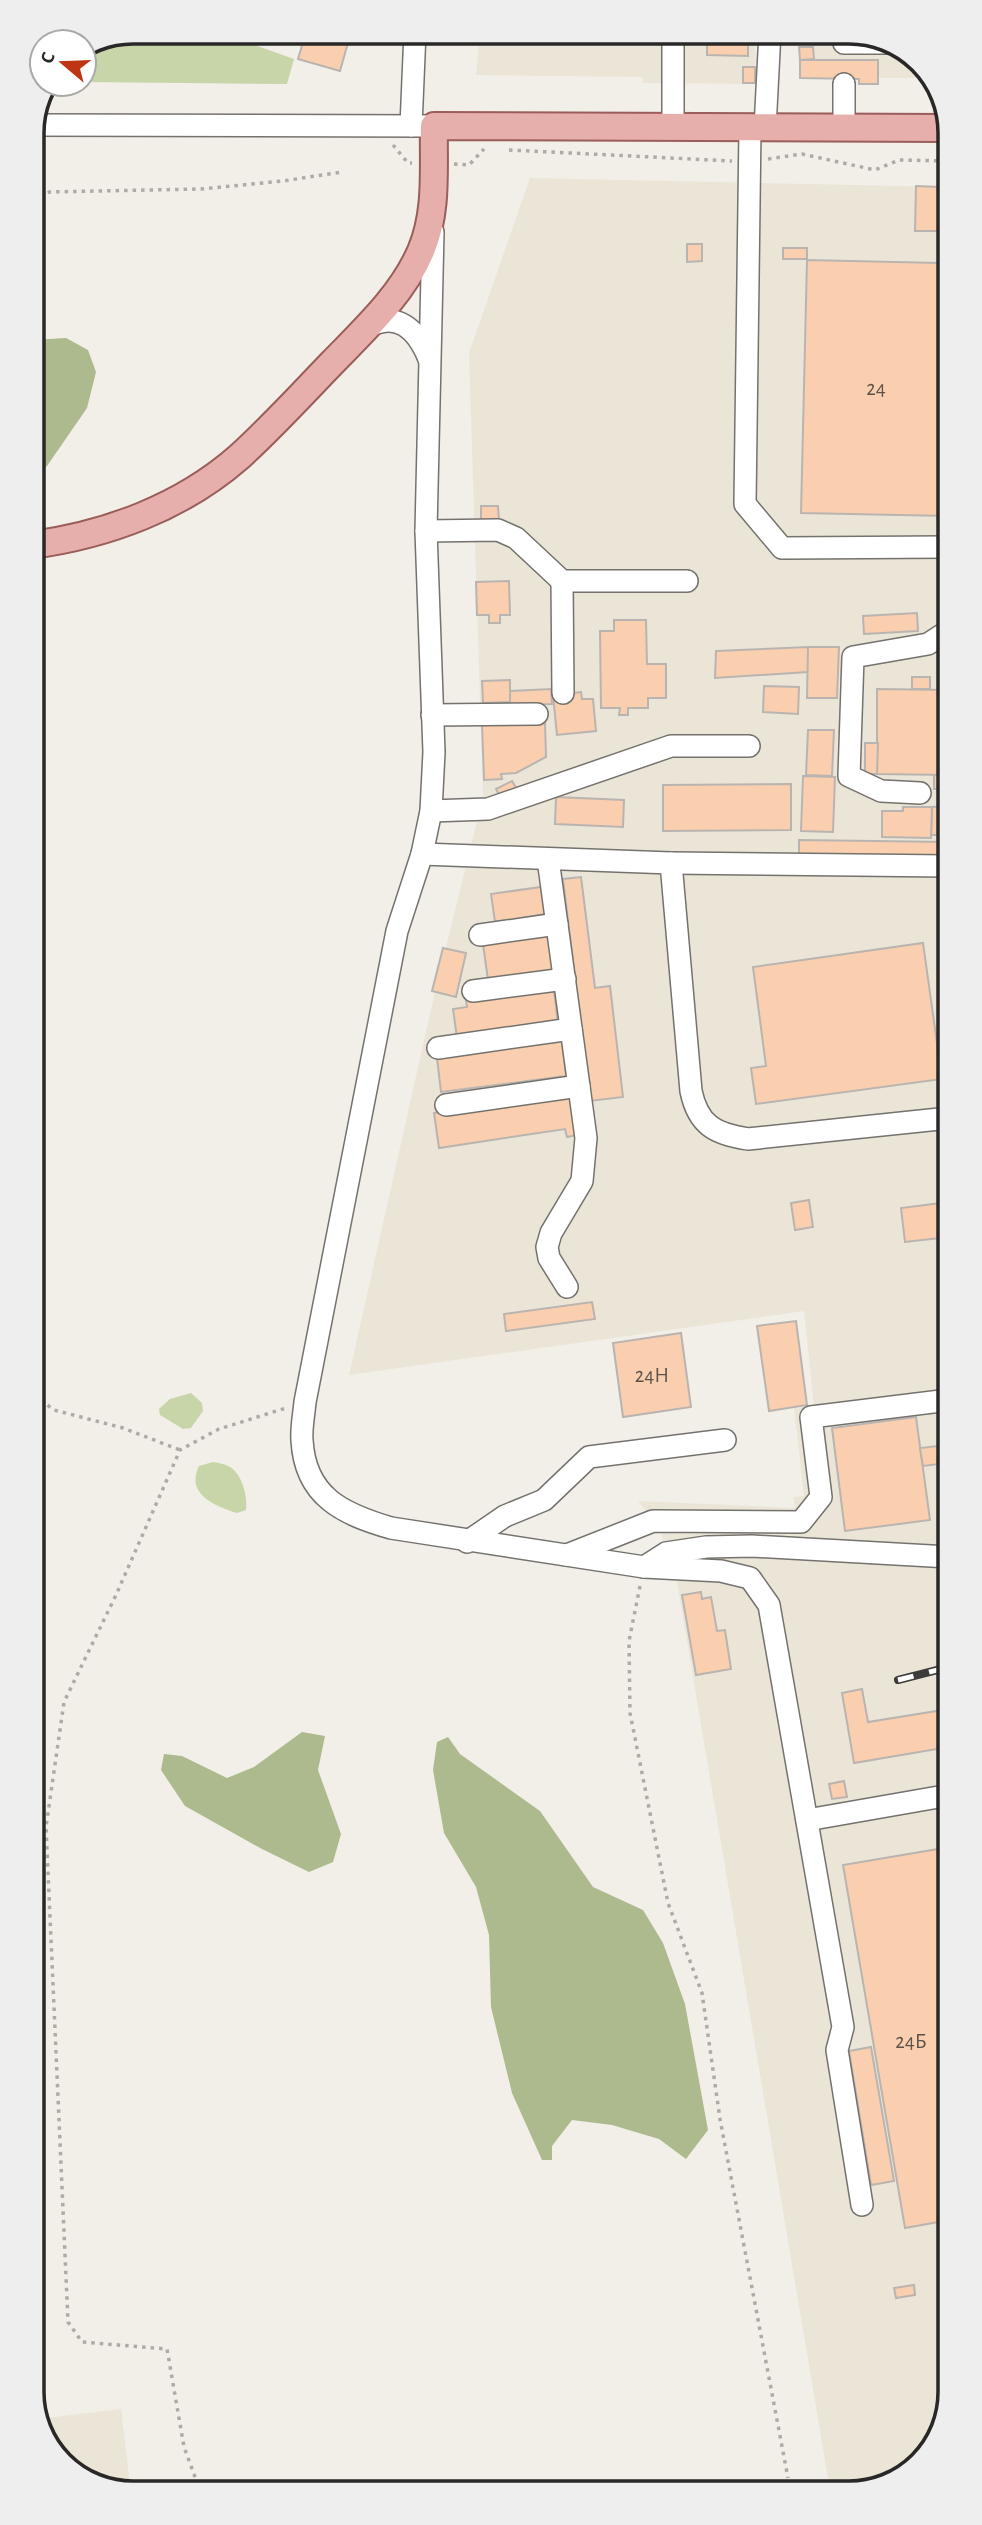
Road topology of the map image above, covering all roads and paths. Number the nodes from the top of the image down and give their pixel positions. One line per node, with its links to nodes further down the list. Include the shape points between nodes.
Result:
1 (416, 44): 6 (street)
2 (673, 44): 7 (street)
3 (768, 44): 8 (street)
4 (844, 84): 9 (street)
5 (44, 125): 6 (street)
6 (422, 126): 7 (main road); 15 (main road)
7 (673, 128): 8 (main road)
8 (757, 128): 9 (main road); 14 (street)
9 (844, 128): 10 (main road)
10 (938, 128)
11 (495, 149): 15 (path, via 482,148 469,165)
12 (508, 150): 14 (path)
13 (938, 161): 14 (path, via 899,160 875,170 802,155)
14 (750, 162): 23 (street, via 745,504 782,548)
15 (433, 164): 18 (main road)
16 (342, 172): 17 (path, via 201,189)
17 (44, 194)
18 (433, 212): 19 (main road, via 408,276); 20 (street)
19 (365, 329): 20 (street, via 391,321 409,328 421,339); 22 (main road, via 237,458 196,488 111,528)
20 (430, 362): 21 (street)
21 (426, 531): 24 (street, via 498,530 516,538); 29 (street)
22 (44, 543)
23 (938, 547)
24 (562, 581): 25 (street); 27 (street)
25 (687, 581)
26 (938, 638): 31 (street, via 928,644 853,657 849,776 881,791)
27 (563, 693)
28 (537, 714): 29 (street)
29 (432, 715): 32 (street)
30 (749, 746): 32 (street, via 671,746 488,809)
31 (920, 793)
32 (431, 811): 33 (street)
33 (422, 854): 34 (street); 49 (street, via 397,931)
34 (548, 859): 35 (street); 37 (street)
35 (671, 863): 36 (street); 45 (street, via 691,1091 695,1111 709,1125 726,1135 748,1139)
36 (938, 866)
37 (557, 924): 38 (street); 39 (street)
38 (480, 935)
39 (565, 979): 40 (street); 41 (street)
40 (473, 991)
41 (571, 1030): 42 (street); 43 (street)
42 (438, 1048)
43 (579, 1086): 44 (street); 46 (street, via 586,1138 582,1181 547,1247)
44 (446, 1105)
45 (938, 1119)
46 (567, 1287)
47 (938, 1401): 53 (street, via 811,1416 821,1497 801,1522 653,1521)
48 (44, 1402): 51 (path, via 54,1410 123,1428)
49 (305, 1402): 51 (path, via 219,1429); 52 (street, via 302,1440 308,1469 331,1502 355,1517 391,1528)
50 (725, 1440): 52 (street, via 589,1457 544,1500 505,1516)
51 (180, 1450): 60 (path, via 64,1702 46,1827 68,2322 82,2342 167,2349 184,2447)
52 (467, 1542): 53 (street)
53 (565, 1555): 55 (street)
54 (938, 1556): 55 (street, via 706,1547 666,1553)
55 (644, 1567): 57 (street, via 721,1571 750,1578 769,1605); 59 (path, via 629,1641 630,1713 668,1903 702,1993 720,2119)
56 (938, 1797): 57 (street)
57 (807, 1820): 58 (street, via 843,2027 837,2050)
58 (863, 2205)
59 (788, 2478)
60 (197, 2481)

